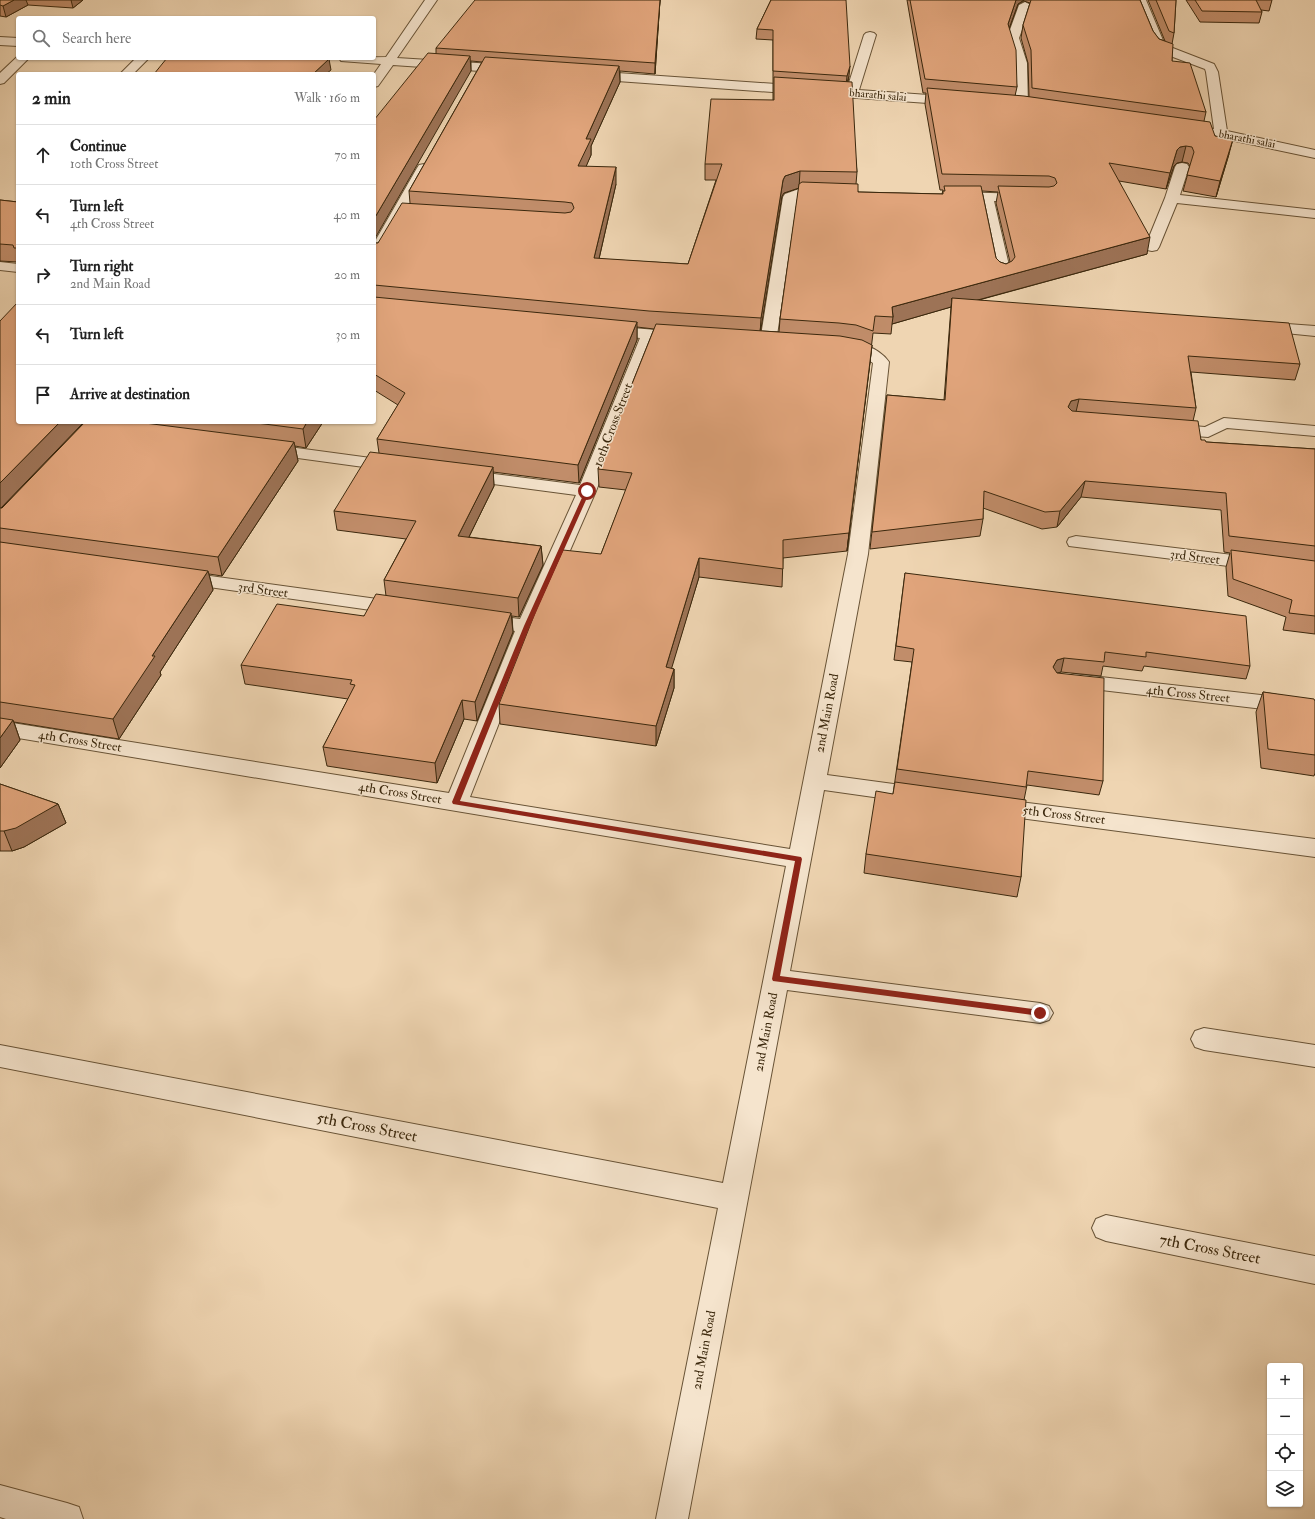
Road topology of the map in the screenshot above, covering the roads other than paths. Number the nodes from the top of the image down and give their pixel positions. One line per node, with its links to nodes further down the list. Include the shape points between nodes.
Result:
1 (431, 0): 10 (street)
2 (1140, 0): 24 (street, via 1161,48 1210,67)
3 (1025, 5): 21 (street, via 1013,38 1021,64)
4 (870, 35): 18 (street)
5 (0, 42): 6 (street)
6 (16, 42)
7 (376, 59): 10 (street)
8 (20, 60): 15 (street)
9 (141, 60): 13 (street)
10 (389, 60): 11 (street); 16 (street)
11 (481, 68): 12 (street); 17 (street)
12 (520, 70)
13 (128, 72)
14 (576, 74): 18 (street, bharathi salai)
15 (0, 80)
16 (376, 80)
17 (473, 81)
18 (852, 92): 19 (street, bharathi salai)
19 (968, 102)
20 (1006, 105): 21 (street)
21 (1022, 106): 22 (street)
22 (1037, 109)
23 (1175, 127): 24 (street, bharathi salai)
24 (1221, 134): 25 (street, bharathi salai)
25 (1315, 154)
26 (431, 155): 33 (street)
27 (1182, 167): 32 (street)
28 (838, 194): 46 (street, via 799,193 790,197 776,342)
29 (940, 196): 30 (street)
30 (986, 197): 31 (street); 40 (street)
31 (1038, 198)
32 (1172, 198): 35 (street); 36 (street)
33 (398, 214): 34 (street); 37 (street)
34 (414, 214)
35 (1315, 214)
36 (1152, 247)
37 (376, 252)
38 (0, 266): 39 (street)
39 (16, 268)
40 (1003, 274)
41 (1243, 326): 43 (street)
42 (594, 329): 44 (street)
43 (1315, 331)
44 (649, 335): 45 (street); 53 (street, 10th Cross Street)
45 (697, 338)
46 (752, 341)
47 (831, 346): 63 (street, 2nd Main Road, via 862,350 876,355 881,362 858,554)
48 (1153, 428): 49 (street, via 1208,432 1224,423)
49 (1315, 431)
50 (249, 447): 51 (street)
51 (406, 468)
52 (446, 473): 53 (street)
53 (587, 491): 59 (street, 10th Cross Street)
54 (1076, 542): 55 (street, 3rd Street)
55 (1315, 571)
56 (165, 576): 57 (street, 3rd Street)
57 (417, 611)
58 (464, 617): 59 (street)
59 (527, 626): 65 (street, 10th Cross Street)
60 (1061, 680): 61 (street, 4th Cross Street)
61 (1315, 708)
62 (0, 728): 65 (street, 4th Cross Street)
63 (814, 781): 64 (street); 68 (street, 2nd Main Road)
64 (940, 799)
65 (456, 802): 68 (street, 4th Cross Street)
66 (979, 804): 67 (street, 5th Cross Street)
67 (1315, 848)
68 (799, 859): 69 (street, 2nd Main Road)
69 (776, 979): 70 (street); 74 (street, 2nd Main Road)
70 (1040, 1013)
71 (1204, 1039): 73 (street)
72 (0, 1056): 74 (street, 5th Cross Street)
73 (1315, 1056)
74 (733, 1198): 79 (street, 2nd Main Road)
75 (1106, 1228): 76 (street, 7th Cross Street)
76 (1315, 1270)
77 (0, 1501): 78 (street)
78 (66, 1519)
79 (672, 1519)

